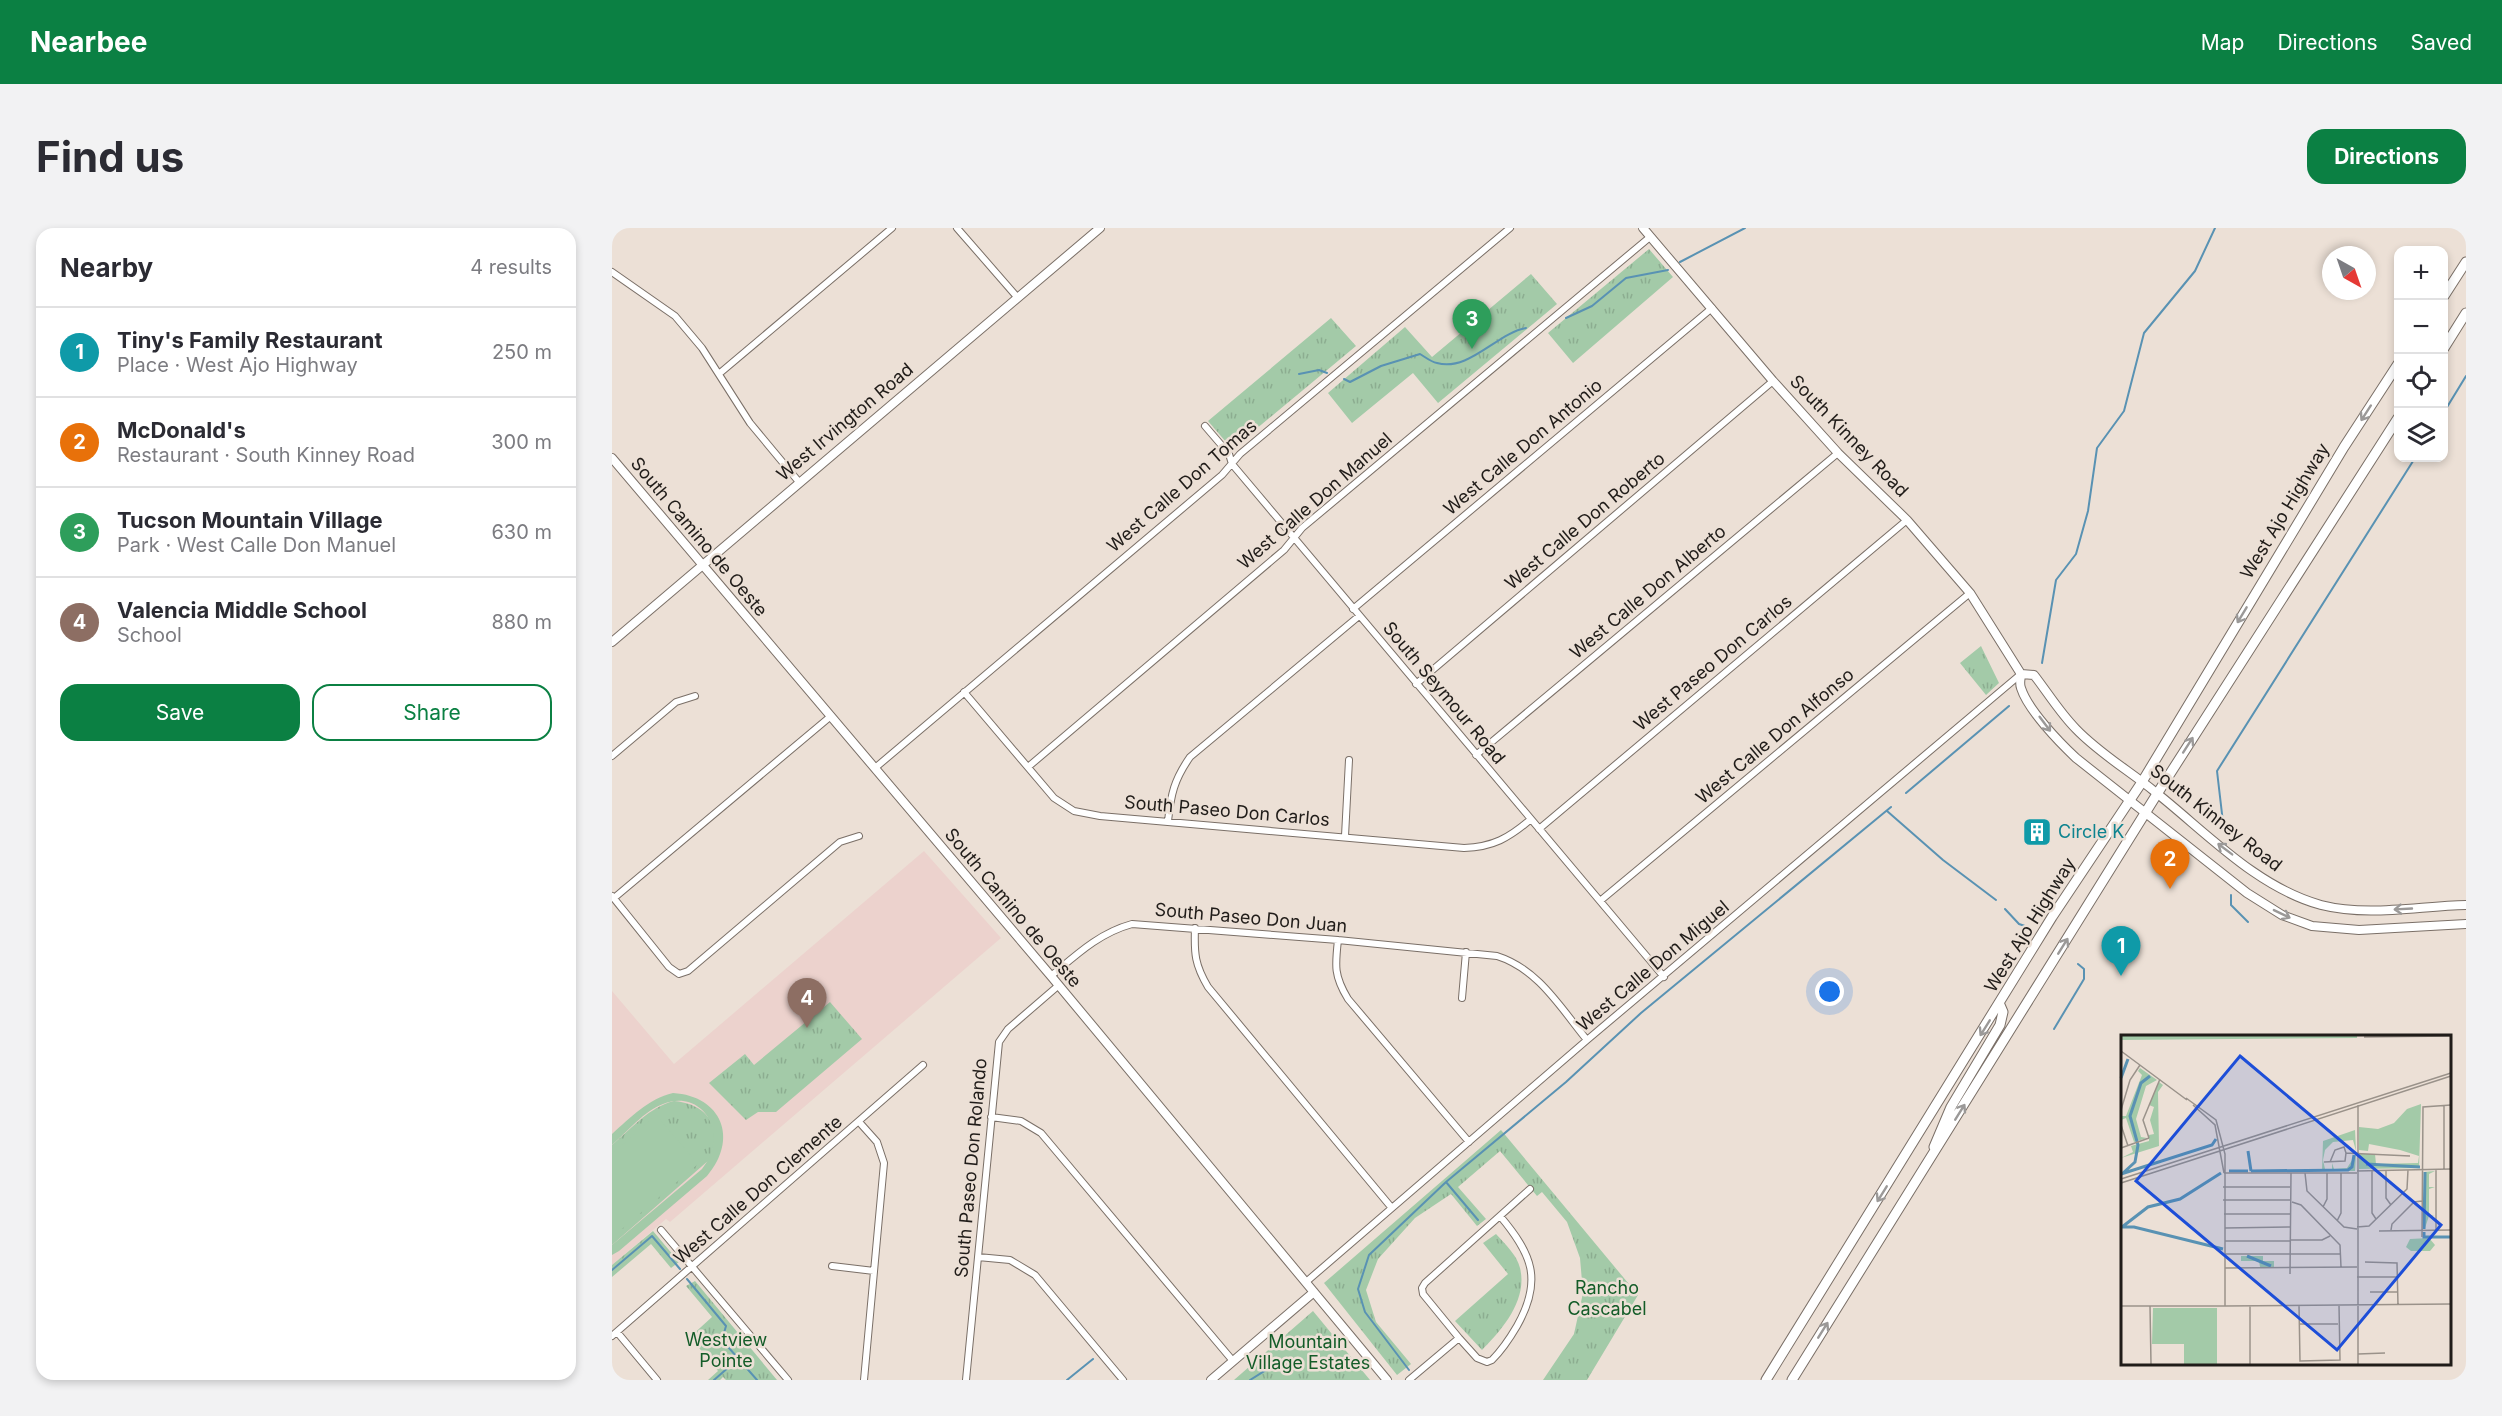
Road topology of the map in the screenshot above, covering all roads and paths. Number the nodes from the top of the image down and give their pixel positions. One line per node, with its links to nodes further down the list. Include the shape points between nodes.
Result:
1 (892, 228): 15 (street)
2 (957, 228): 10 (street)
3 (1100, 228): 10 (main road, West Irvington Road)
4 (1510, 228): 21 (street, West Calle Don Tomas)
5 (1643, 228): 6 (main road, South Kinney Road)
6 (1650, 237): 11 (main road, South Kinney Road); 24 (street, West Calle Don Manuel)
7 (2466, 262): 9 (main road)
8 (612, 272): 15 (street, via 675,316)
9 (2448, 290)
10 (1018, 298): 22 (main road, West Irvington Road)
11 (1712, 308): 16 (main road, South Kinney Road); 27 (street, West Calle Don Antonio)
12 (2466, 313): 13 (main road)
13 (2448, 342)
14 (2394, 370): 40 (main road, West Ajo Highway, one-way to 40)
15 (720, 373): 22 (street, via 750,423)
16 (1773, 381): 19 (main road, South Kinney Road); 31 (street, West Calle Don Roberto)
17 (2394, 424): 41 (main road, one-way to 17)
18 (1205, 426): 21 (street, South Seymour Road, via 1229,454)
19 (1838, 453): 23 (main road, South Kinney Road); 35 (street, West Calle Don Alberto)
20 (612, 458): 25 (street, South Camino de Oeste)
21 (1232, 464): 24 (street, South Seymour Road); 32 (street, West Calle Don Tomas)
22 (799, 482): 25 (main road, West Irvington Road)
23 (1907, 520): 26 (main road, South Kinney Road); 46 (street, West Paseo Don Carlos)
24 (1293, 538): 27 (street, South Seymour Road); 38 (street, West Calle Don Manuel, via 1284,550)
25 (703, 563): 29 (main road, West Irvington Road); 34 (street, South Camino de Oeste)
26 (1970, 593): 30 (main road, South Kinney Road); 50 (street, West Calle Don Alfonso)
27 (1353, 609): 28 (street, South Seymour Road)
28 (1359, 616): 31 (street, South Seymour Road); 45 (street, via 1190,757 1177,775)
29 (612, 642)
30 (2021, 674): 40 (main road, South Kinney Road, via 2034,675 2075,729); 42 (main road, South Kinney Road, one-way to 42, via 2020,686 2026,697 2059,743); 57 (street, West Calle Don Miguel)
31 (1416, 684): 35 (street, South Seymour Road)
32 (964, 692): 38 (street, South Paseo Don Carlos); 39 (street, West Calle Don Tomas)
33 (695, 696): 36 (street, via 676,702)
34 (831, 716): 39 (street, South Camino de Oeste); 49 (street)
35 (1476, 755): 44 (street, South Seymour Road)
36 (612, 756)
37 (1349, 760): 48 (street)
38 (1028, 767): 45 (street, South Paseo Don Carlos, via 1054,798 1074,811)
39 (874, 768): 56 (street, South Camino de Oeste)
40 (2142, 782): 41 (main road, South Kinney Road); 42 (main road, West Ajo Highway)
41 (2157, 794): 43 (main road); 51 (main road, South Kinney Road, one-way to 41, via 2352,911 2306,900 2266,880)
42 (2129, 801): 43 (main road, South Kinney Road); 60 (main road, West Ajo Highway, via 2052,917)
43 (2145, 814): 52 (main road, South Kinney Road, one-way to 52, via 2263,904 2312,926 2359,930); 66 (main road, one-way to 43)
44 (1531, 819): 46 (street, South Seymour Road); 48 (street, South Paseo Don Carlos, via 1510,836 1481,848)
45 (1168, 821): 48 (street, South Paseo Don Carlos)
46 (1539, 829): 50 (street, South Seymour Road)
47 (859, 836): 49 (street, via 840,842 688,971 679,974 669,967)
48 (1345, 836)
49 (613, 897)
50 (1600, 901): 57 (street, South Seymour Road)
51 (2466, 905)
52 (2466, 924)
53 (1195, 928): 54 (street, South Paseo Don Juan); 56 (street, South Paseo Don Juan, via 1131,924 1112,929); 68 (street, via 1197,969 1208,987)
54 (1338, 939): 55 (street, South Paseo Don Juan); 65 (street, via 1335,969 1348,999)
55 (1466, 952): 59 (street); 61 (street, South Paseo Don Juan, via 1516,962 1536,977)
56 (1051, 976): 58 (street, South Camino de Oeste)
57 (1664, 977): 61 (street, West Calle Don Miguel)
58 (1059, 985): 63 (street, South Paseo Don Rolando, via 1008,1029 999,1042); 75 (street, South Camino de Oeste)
59 (1462, 998)
60 (2000, 1005): 66 (main road, via 2004,1012 2000,1025 1944,1121); 88 (main road, West Ajo Highway, one-way to 88)
61 (1587, 1040): 65 (street, West Calle Don Miguel)
62 (923, 1065): 64 (street, West Calle Don Clemente)
63 (992, 1117): 71 (street, South Paseo Don Rolando); 79 (street, via 1021,1120 1041,1133)
64 (860, 1123): 72 (street, West Calle Don Clemente); 74 (street, via 877,1142 884,1164)
65 (1469, 1142): 68 (street, West Calle Don Miguel)
66 (1931, 1158): 89 (main road, one-way to 66)
67 (1530, 1189): 69 (street)
68 (1391, 1208): 75 (street, West Calle Don Miguel)
69 (1500, 1216): 78 (street, via 1422,1288); 78 (street, via 1523,1246 1531,1264 1533,1283 1529,1300 1510,1337 1487,1365)
70 (662, 1230): 72 (street)
71 (978, 1257): 83 (street, South Paseo Don Rolando); 84 (street, via 1010,1260 1035,1275)
72 (693, 1266): 77 (street, West Calle Don Clemente); 81 (street)
73 (832, 1266): 74 (street)
74 (874, 1271): 82 (street)
75 (1306, 1282): 76 (street, South Camino de Oeste)
76 (1314, 1292): 79 (street); 86 (street, South Camino de Oeste)
77 (614, 1334): 80 (street)
78 (1458, 1338): 87 (street)
79 (1233, 1361): 85 (street)
80 (657, 1380)
81 (788, 1380)
82 (864, 1380)
83 (966, 1380)
84 (1123, 1380)
85 (1211, 1380)
86 (1387, 1380)
87 (1409, 1380)
88 (1766, 1380)
89 (1792, 1380)

